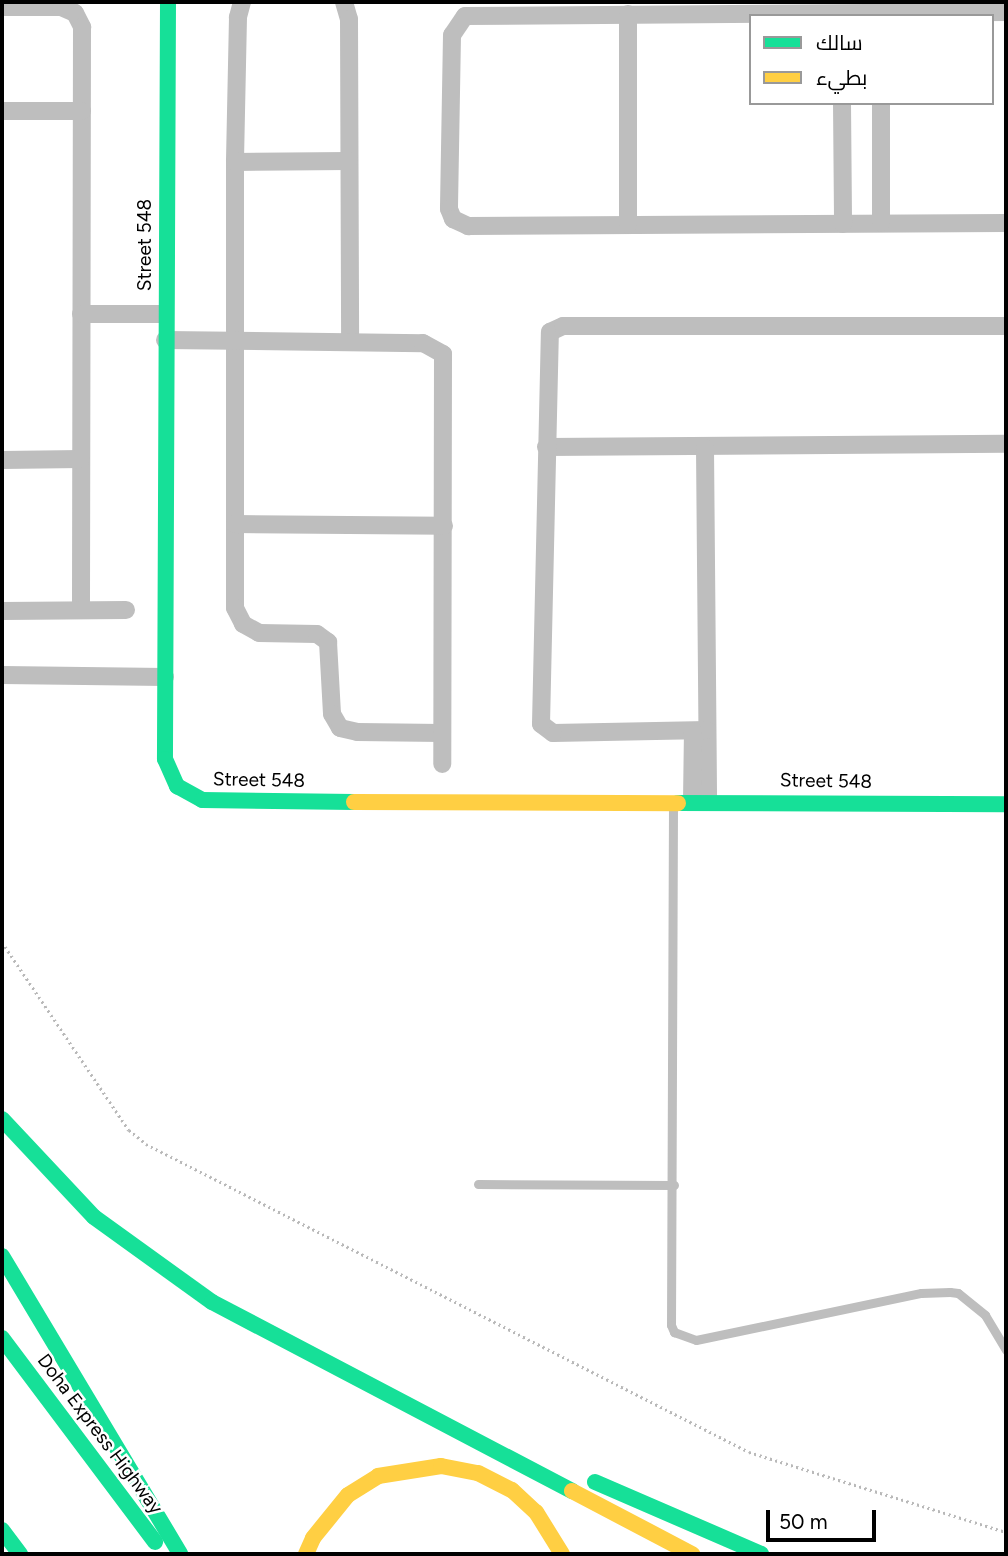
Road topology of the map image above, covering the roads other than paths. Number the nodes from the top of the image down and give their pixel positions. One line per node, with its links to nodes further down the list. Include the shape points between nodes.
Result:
1 (168, 2): 20 (main road, Street 548)
2 (242, 2): 14 (street)
3 (344, 2): 13 (street, via 349,19)
4 (2, 7): 12 (street, via 61,7 75,13 82,27)
5 (842, 8): 7 (street); 8 (street)
6 (1006, 12): 8 (street)
7 (628, 14): 18 (street); 18 (street, via 473,15 458,20 452,34 449,209 453,219 468,226)
8 (881, 14)
9 (842, 105): 17 (street)
10 (881, 105): 15 (street)
11 (2, 111): 12 (street)
12 (82, 111): 19 (street)
13 (349, 160): 14 (street); 24 (street)
14 (235, 162): 23 (street)
15 (881, 223): 16 (street); 17 (street)
16 (1006, 223)
17 (843, 224): 18 (street)
18 (628, 225)
19 (81, 314): 20 (street); 28 (street)
20 (165, 314): 22 (main road, Street 548)
21 (1006, 326): 26 (street, via 556,327 546,340)
22 (165, 340): 23 (street); 36 (main road, Street 548)
23 (235, 341): 24 (street); 30 (street)
24 (350, 342): 31 (street, via 431,344 443,354)
25 (1006, 444): 27 (street)
26 (545, 447): 27 (street); 37 (street, via 544,729 553,733)
27 (705, 448): 37 (street)
28 (81, 459): 29 (street); 32 (street)
29 (2, 460)
30 (235, 524): 31 (street); 38 (street, via 237,617 259,633 317,634 328,642 332,714 340,728)
31 (444, 526): 38 (street)
32 (81, 610): 33 (street); 34 (street)
33 (126, 610)
34 (2, 611)
35 (2, 675): 36 (street)
36 (165, 677): 40 (main road, Street 548, via 169,774 188,794 202,800)
37 (700, 730): 41 (street)
38 (442, 733): 39 (street)
39 (442, 764)
40 (673, 801): 41 (main road, Street 548); 45 (lane)
41 (700, 801): 42 (main road, Street 548)
42 (1006, 804)
43 (2, 1119): 49 (main road, via 94,1217 152,1264 212,1302)
44 (478, 1184): 45 (lane)
45 (674, 1185): 48 (lane, via 671,1325 681,1338 696,1340 921,1293 950,1292 958,1293 985,1315)
46 (2, 1256): 53 (main road)
47 (2, 1338): 52 (main road, Doha Express Highway)
48 (1006, 1350)
49 (364, 1383): 56 (main road); 57 (main road)
50 (2, 1530): 51 (main road)
51 (20, 1554)
52 (165, 1554)
53 (180, 1554)
54 (306, 1554): 55 (main road, via 348,1494 378,1476 441,1466 478,1473 512,1490 536,1512)
55 (562, 1554)
56 (692, 1554)
57 (761, 1554)

